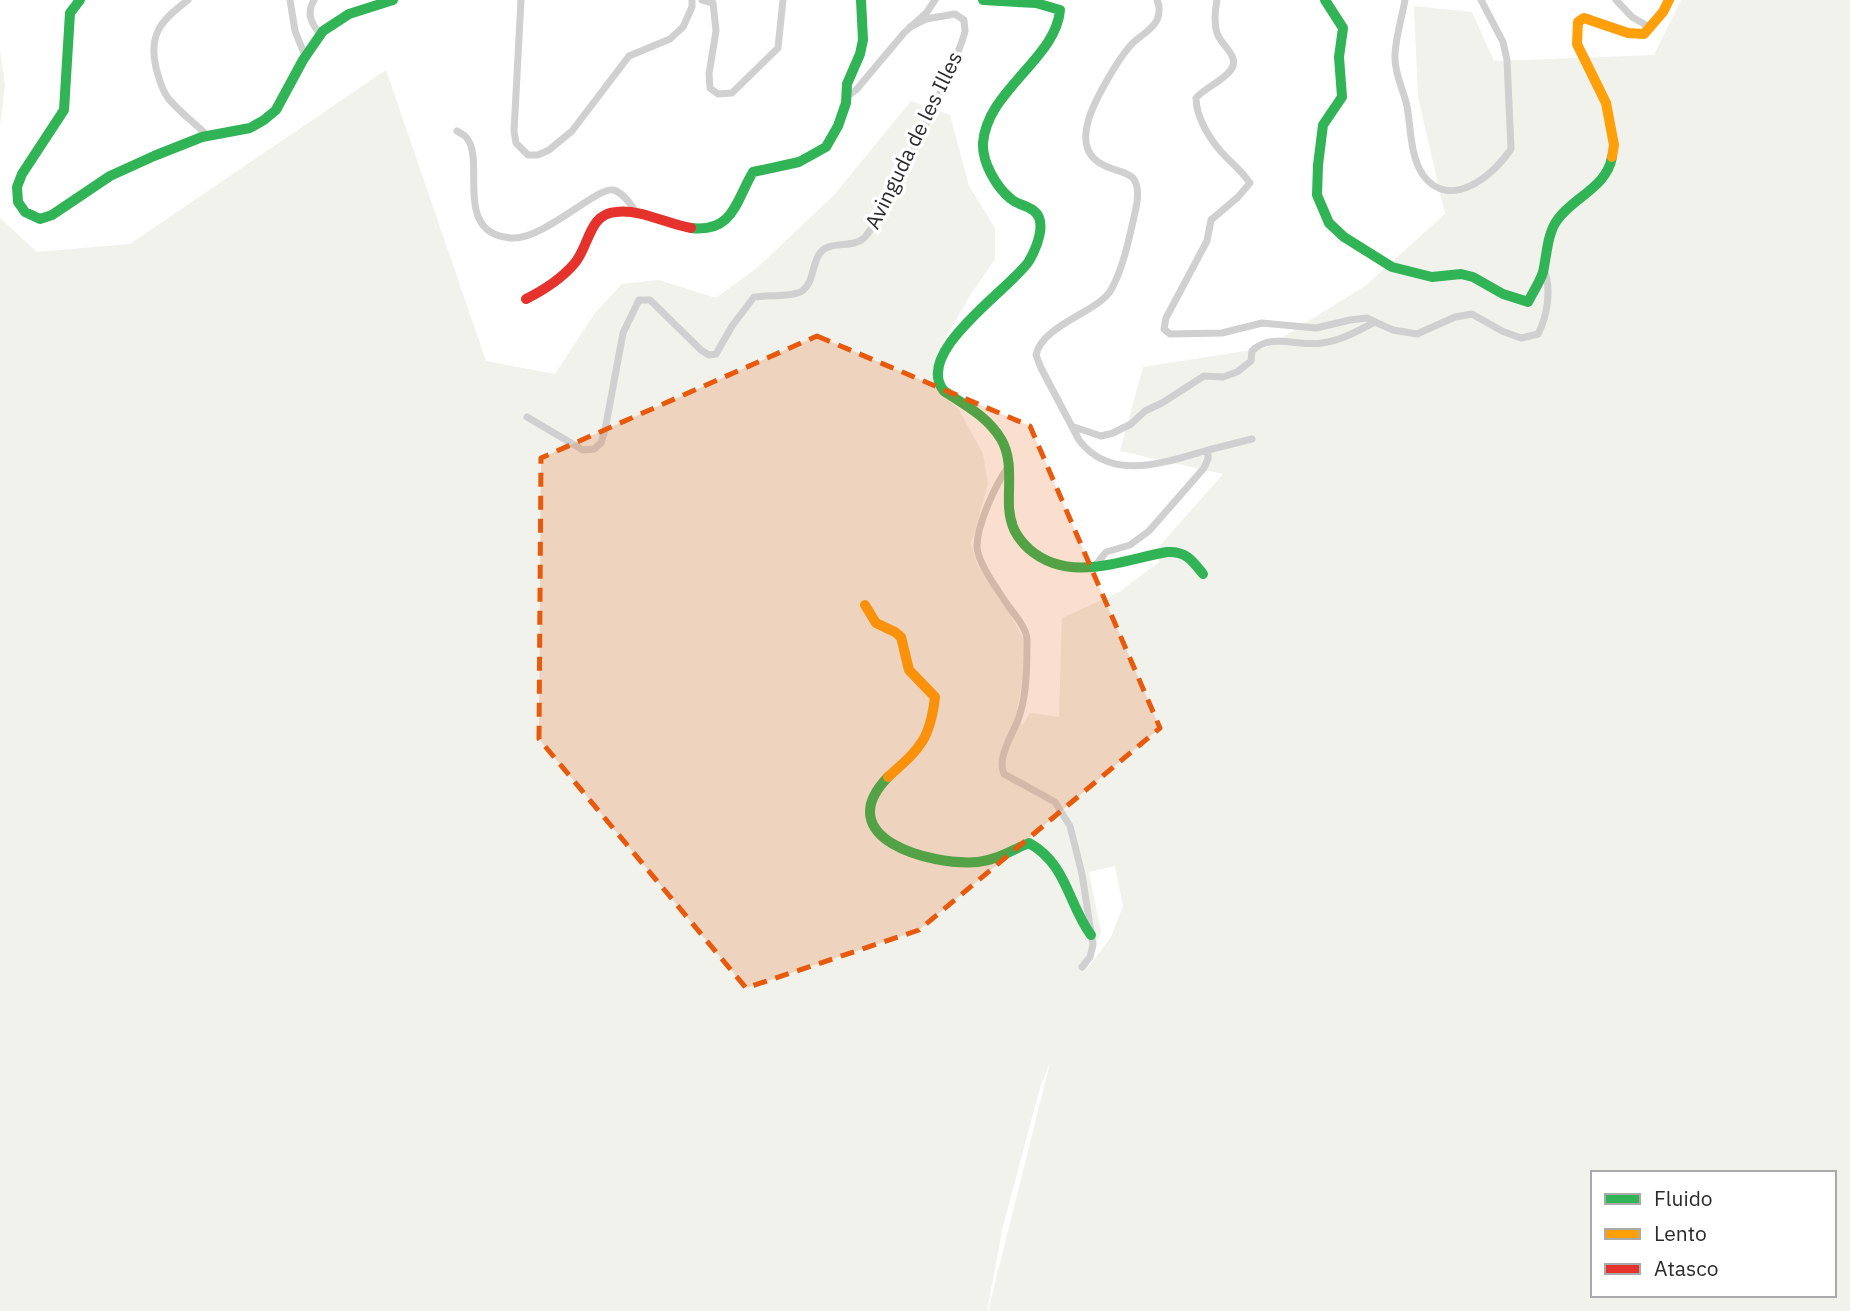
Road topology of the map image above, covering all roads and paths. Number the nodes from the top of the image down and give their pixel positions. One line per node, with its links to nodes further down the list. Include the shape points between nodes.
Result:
1 (80, 0): 26 (street, via 70,13 64,110 17,187 18,202 25,212 40,219 52,215 110,176)
2 (188, 0): 26 (street, via 162,23 152,51 168,98)
3 (290, 0): 23 (street)
4 (314, 0): 22 (street, via 309,14)
5 (393, 0): 22 (street, via 349,14)
6 (521, 0): 7 (street, via 514,131 516,143 528,155 549,150 572,131 629,56 670,39 683,27)
7 (692, 0)
8 (702, 0): 9 (street, via 713,3 716,31 709,74 710,88 718,94 733,93 778,48)
9 (783, 0)
10 (861, 0): 24 (street, via 863,40)
11 (934, 0): 20 (street)
12 (983, 0): 35 (street, via 1049,5 1060,10 1051,35 1015,80 983,138 999,184 1010,199 1034,209 1041,220 1033,256 953,339 939,379 942,389 993,426 1005,447)
13 (1157, 0): 32 (street, via 1156,23 1122,56 1091,114 1086,135 1087,150 1095,162 1134,178 1138,188 1121,264 1110,292 1043,341 1036,355)
14 (1217, 0): 30 (street, via 1217,35 1234,65 1196,98 1196,112 1219,149 1250,183 1211,220 1207,241 1164,330 1170,334 1222,333 1262,323 1316,328 1367,318)
15 (1325, 0): 28 (street, via 1343,28 1339,57 1342,97 1323,125 1320,145 1317,195 1329,223 1392,267 1432,277 1474,277 1528,302)
16 (1405, 0): 17 (street, via 1395,54 1413,146 1424,176 1449,191 1488,176 1511,149 1507,60)
17 (1481, 0)
18 (1616, 0): 21 (street)
19 (1669, 0): 21 (street)
20 (911, 27): 24 (street); 31 (street, Avinguda de les Illes, via 955,14 964,20 965,29 951,67 867,236 824,249 802,291 754,297 716,354 701,350 650,300 639,300 623,333 605,430 594,449 583,450)
21 (1650, 28): 28 (street, via 1633,35 1599,20 1578,22 1577,44 1606,103 1614,145 1611,164 1595,187 1557,219)
22 (320, 34): 23 (street)
23 (305, 56): 26 (street, via 276,110 250,128)
24 (846, 97): 27 (street, via 826,148 799,162 753,172 728,219 703,228 678,226)
25 (457, 131): 27 (street, via 467,138 472,151 475,209 493,233 527,236 604,191 614,190)
26 (208, 135)
27 (636, 212): 29 (street, via 601,216 580,257 554,283)
28 (1544, 269): 30 (street, via 1548,292 1538,334 1521,338 1472,314 1417,334 1393,331)
29 (526, 299)
30 (1375, 322): 32 (street, via 1325,342 1259,344 1251,361 1237,372 1204,376 1113,433 1101,436)
31 (527, 416)
32 (1074, 427): 34 (street, via 1086,448 1118,465 1153,464)
33 (1252, 439): 34 (street)
34 (1208, 450): 36 (street, via 1204,468 1150,531 1130,545 1106,552)
35 (1008, 467): 36 (street, via 1010,523 1021,542 1054,564 1078,569); 39 (street, via 997,482 976,547 1027,636 1021,711 1002,769 1055,802 1070,826)
36 (1095, 566): 37 (street, via 1182,552)
37 (1203, 574)
38 (866, 605): 39 (street, via 875,622 896,632 904,643 908,668 935,697 919,748 877,787 870,800 874,829 909,852 959,862 990,860 1029,843 1039,848 1067,884)
39 (1091, 935): 40 (street, via 1090,957)
40 (1082, 967)

